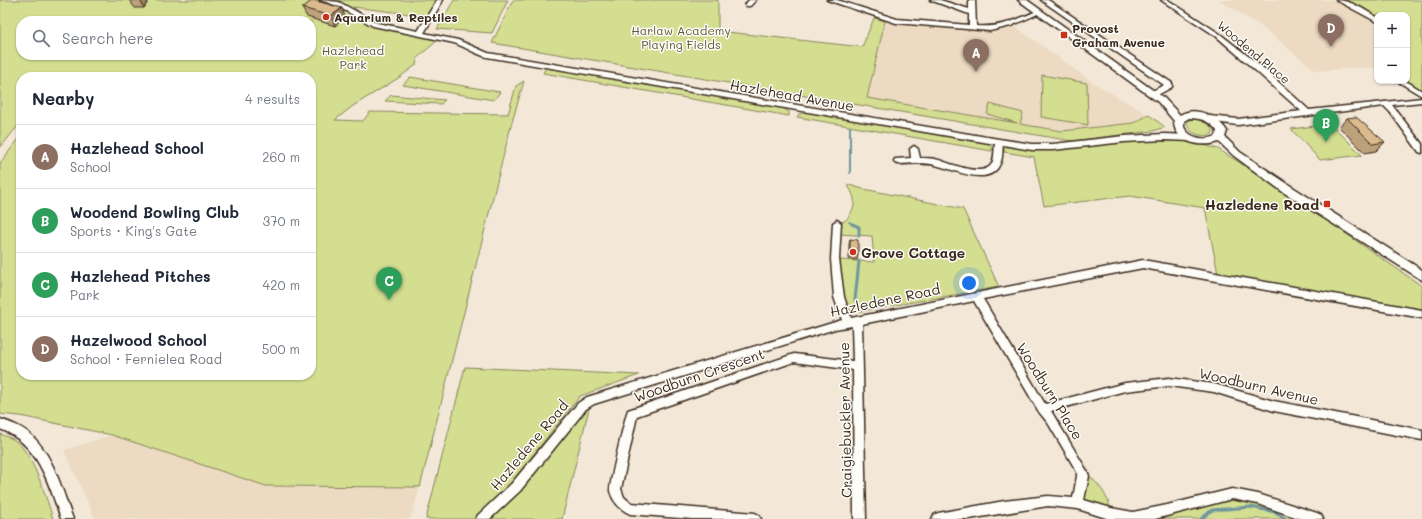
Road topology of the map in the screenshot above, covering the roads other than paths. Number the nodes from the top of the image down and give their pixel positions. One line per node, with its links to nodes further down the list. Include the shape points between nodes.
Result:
1 (324, 0): 14 (street, Hazlehead Avenue, via 337,2 375,26)
2 (440, 0): 14 (street)
3 (830, 0): 13 (street, via 896,20)
4 (933, 0): 10 (street)
5 (972, 0): 10 (street)
6 (1022, 0): 11 (main road)
7 (1044, 0): 17 (street, via 1169,85)
8 (1164, 0): 20 (street, Woodend Place, via 1218,35)
9 (1339, 0): 12 (street)
10 (971, 12): 13 (street)
11 (1039, 12): 13 (street, via 999,28); 17 (main road)
12 (1374, 18)
13 (972, 28)
14 (420, 34): 28 (street, Hazlehead Avenue, via 456,41 487,55 533,64)
15 (1405, 84): 16 (street)
16 (1422, 94)
17 (1157, 95): 21 (main road); 24 (main road)
18 (1422, 100): 19 (street)
19 (1386, 103): 20 (street); 30 (street)
20 (1307, 113): 23 (street)
21 (1192, 115): 22 (main road); 24 (main road, via 1186,115)
22 (1209, 119): 23 (street); 25 (main road, via 1219,126)
23 (1238, 122): 25 (street)
24 (1179, 124): 26 (street, Hazlehead Avenue); 27 (main road)
25 (1221, 136): 29 (main road); 33 (main road)
26 (1164, 137): 27 (street, Hazlehead Avenue); 28 (street, Hazlehead Avenue, via 1053,147)
27 (1191, 138): 29 (main road)
28 (998, 142): 35 (street, via 997,162 989,170 980,173 959,170 935,162)
29 (1207, 142): 33 (main road)
30 (1420, 143): 32 (street)
31 (914, 149): 35 (street)
32 (1422, 150)
33 (1237, 154): 37 (main road)
34 (898, 161): 35 (street)
35 (916, 161)
36 (837, 223): 40 (street, Craigiebuckler Avenue, via 835,259 839,297)
37 (1422, 276)
38 (976, 296): 39 (street, Hazledene Road, via 1143,264); 40 (street, Hazledene Road); 42 (street, Woodburn Place)
39 (1422, 314)
40 (853, 322): 41 (street, Craigiebuckler Avenue); 47 (street, Hazledene Road, via 835,325 591,400 582,406 516,487)
41 (858, 366): 48 (street, Woodburn Crescent, via 794,358 632,413 615,489 624,505 630,508); 49 (street, Craigiebuckler Avenue)
42 (1043, 409): 44 (street, Woodburn Avenue, via 1125,387 1169,382 1214,388 1274,406); 45 (street, Woodburn Place, via 1082,472)
43 (0, 424): 46 (street, via 26,436 42,455)
44 (1422, 436)
45 (1078, 504): 50 (street, via 1048,501); 51 (street, via 1133,518 1232,494 1258,499)
46 (67, 519)
47 (482, 519)
48 (755, 519)
49 (860, 519)
50 (938, 519)
51 (1317, 519)

